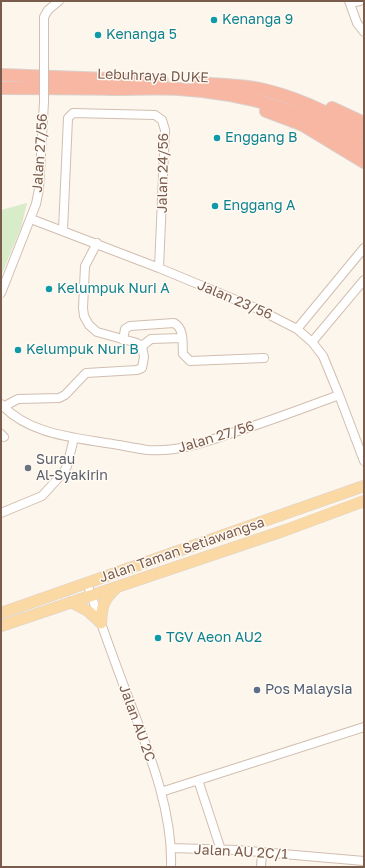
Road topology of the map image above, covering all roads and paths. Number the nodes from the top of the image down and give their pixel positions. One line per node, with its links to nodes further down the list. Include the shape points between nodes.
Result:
1 (59, 1): 13 (street, Jalan 27/56, bridge, via 44,17 44,102 39,189)
2 (360, 1): 3 (street)
3 (349, 2): 4 (street, via 357,23)
4 (364, 32)
5 (1, 75): 8 (highway, Lebuhraya DUKE, via 84,77 258,88)
6 (1, 88): 7 (highway, Lebuhraya DUKE)
7 (180, 89): 11 (highway, Lebuhraya DUKE, via 233,95 276,106 307,117); 12 (highway, via 273,113 303,125)
8 (300, 100): 9 (highway, via 324,104); 10 (highway, Lebuhraya DUKE)
9 (364, 123)
10 (364, 134)
11 (364, 149)
12 (364, 162)
13 (31, 218): 14 (street, Jalan 23/56); 19 (street, Jalan 27/56)
14 (63, 230): 15 (street, Jalan 23/56); 17 (street, Jalan 24/56, via 68,118 73,113 155,114 162,120 165,130)
15 (97, 243): 17 (street, Jalan 23/56); 22 (street, via 85,266 84,316 96,332)
16 (364, 248): 20 (street)
17 (159, 268): 20 (street, Jalan 23/56, via 258,309)
18 (364, 280): 23 (street)
19 (1, 293)
20 (297, 329): 23 (street, Jalan 23/56)
21 (182, 338): 22 (street, via 179,326 159,324 130,326 125,329); 24 (street, via 151,339); 25 (street, via 183,354 190,361)
22 (123, 340): 24 (street)
23 (312, 342): 26 (street, Jalan 23/56, via 323,356)
24 (142, 346): 27 (street, via 142,368 86,373 59,398 18,399)
25 (264, 358)
26 (339, 395): 28 (street, Jalan 27/56, via 201,443 169,450 148,450); 29 (street, Jalan 23/56)
27 (2, 405): 28 (street, Jalan 27/56, via 19,419 36,428)
28 (74, 438): 32 (street, via 68,466 42,496)
29 (364, 461)
30 (364, 486): 33 (main road, Jalan Taman Setiawangsa)
31 (364, 501): 34 (main road, Jalan Taman Setiawangsa)
32 (1, 513)
33 (87, 583): 35 (street, Jalan AU 2C); 37 (main road, Jalan Taman Setiawangsa)
34 (117, 587): 35 (main road, Jalan Taman Setiawangsa); 38 (main road, via 103,603)
35 (91, 596): 36 (main road, Jalan Taman Setiawangsa); 38 (street, Jalan AU 2C)
36 (71, 602): 38 (main road, via 88,610); 39 (main road, Jalan Taman Setiawangsa)
37 (1, 613)
38 (101, 623): 42 (street, Jalan AU 2C)
39 (1, 626)
40 (364, 727): 41 (street)
41 (198, 780): 42 (street); 44 (street)
42 (161, 792): 43 (street, Jalan AU 2C)
43 (172, 848): 44 (street, Jalan AU 2C/1); 47 (street, Jalan AU 2C)
44 (221, 850): 45 (street, Jalan AU 2C/1)
45 (262, 852): 46 (street, Jalan AU 2C/1); 48 (street)
46 (362, 859)
47 (171, 867)
48 (261, 867)

